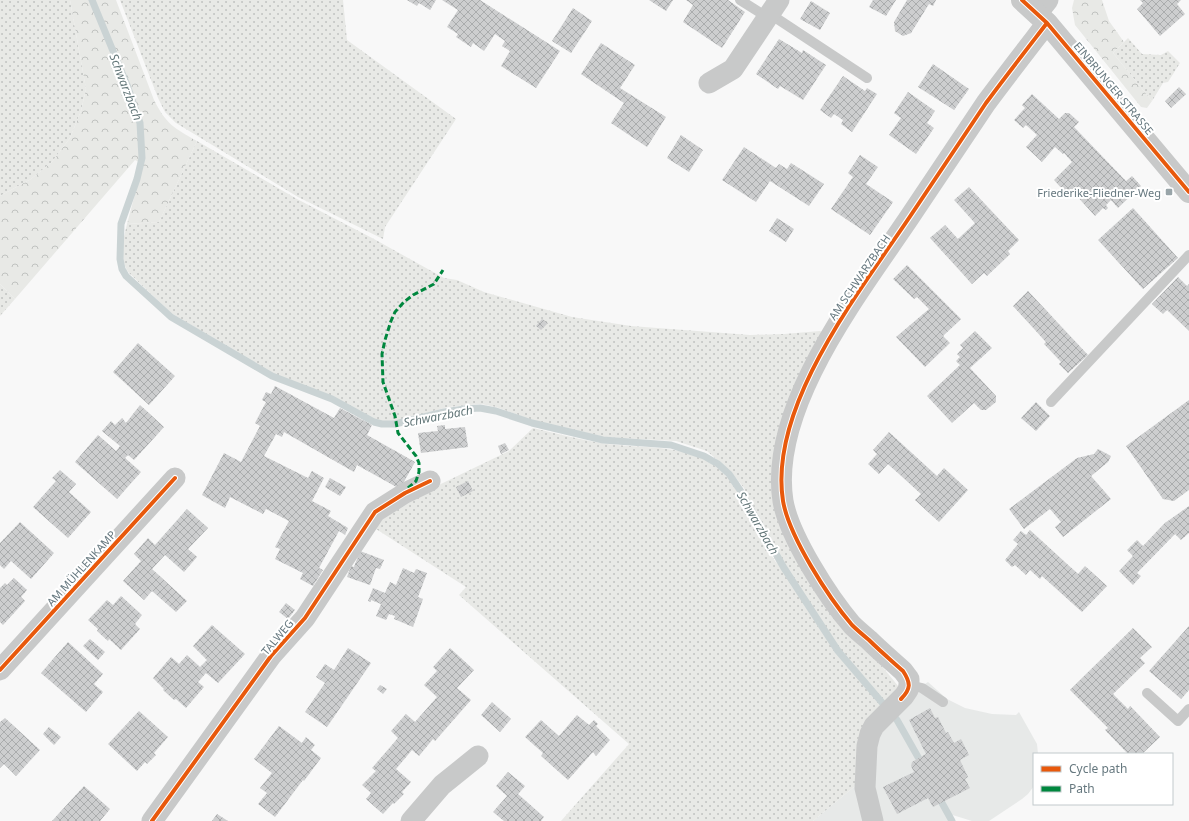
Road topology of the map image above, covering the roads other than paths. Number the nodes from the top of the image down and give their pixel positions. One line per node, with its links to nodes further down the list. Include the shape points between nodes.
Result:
1 (740, 0): 3 (lane)
2 (1038, 9): 6 (street, EINBRUNGER STRASSE); 12 (street, AM SCHWARZBACH, via 987,102 840,320 806,382 786,440 781,484 783,503 791,528 823,585 852,625 903,671 908,679)
3 (772, 10): 4 (lane); 5 (street, via 733,69)
4 (866, 78)
5 (709, 83)
6 (1189, 192)
7 (1189, 255): 8 (lane)
8 (1052, 402)
9 (175, 478): 11 (street, AM MÜHLENKAMP)
10 (430, 481): 17 (street, TALWEG, via 405,493 376,512 305,618 271,656)
11 (0, 670)
12 (905, 692): 14 (lane, via 922,688); 19 (street, via 874,726 870,734 865,788)
13 (1147, 693): 15 (lane, via 1178,721)
14 (943, 702)
15 (1189, 709)
16 (478, 756): 18 (street, via 442,785)
17 (152, 821)
18 (411, 821)
19 (873, 821)

